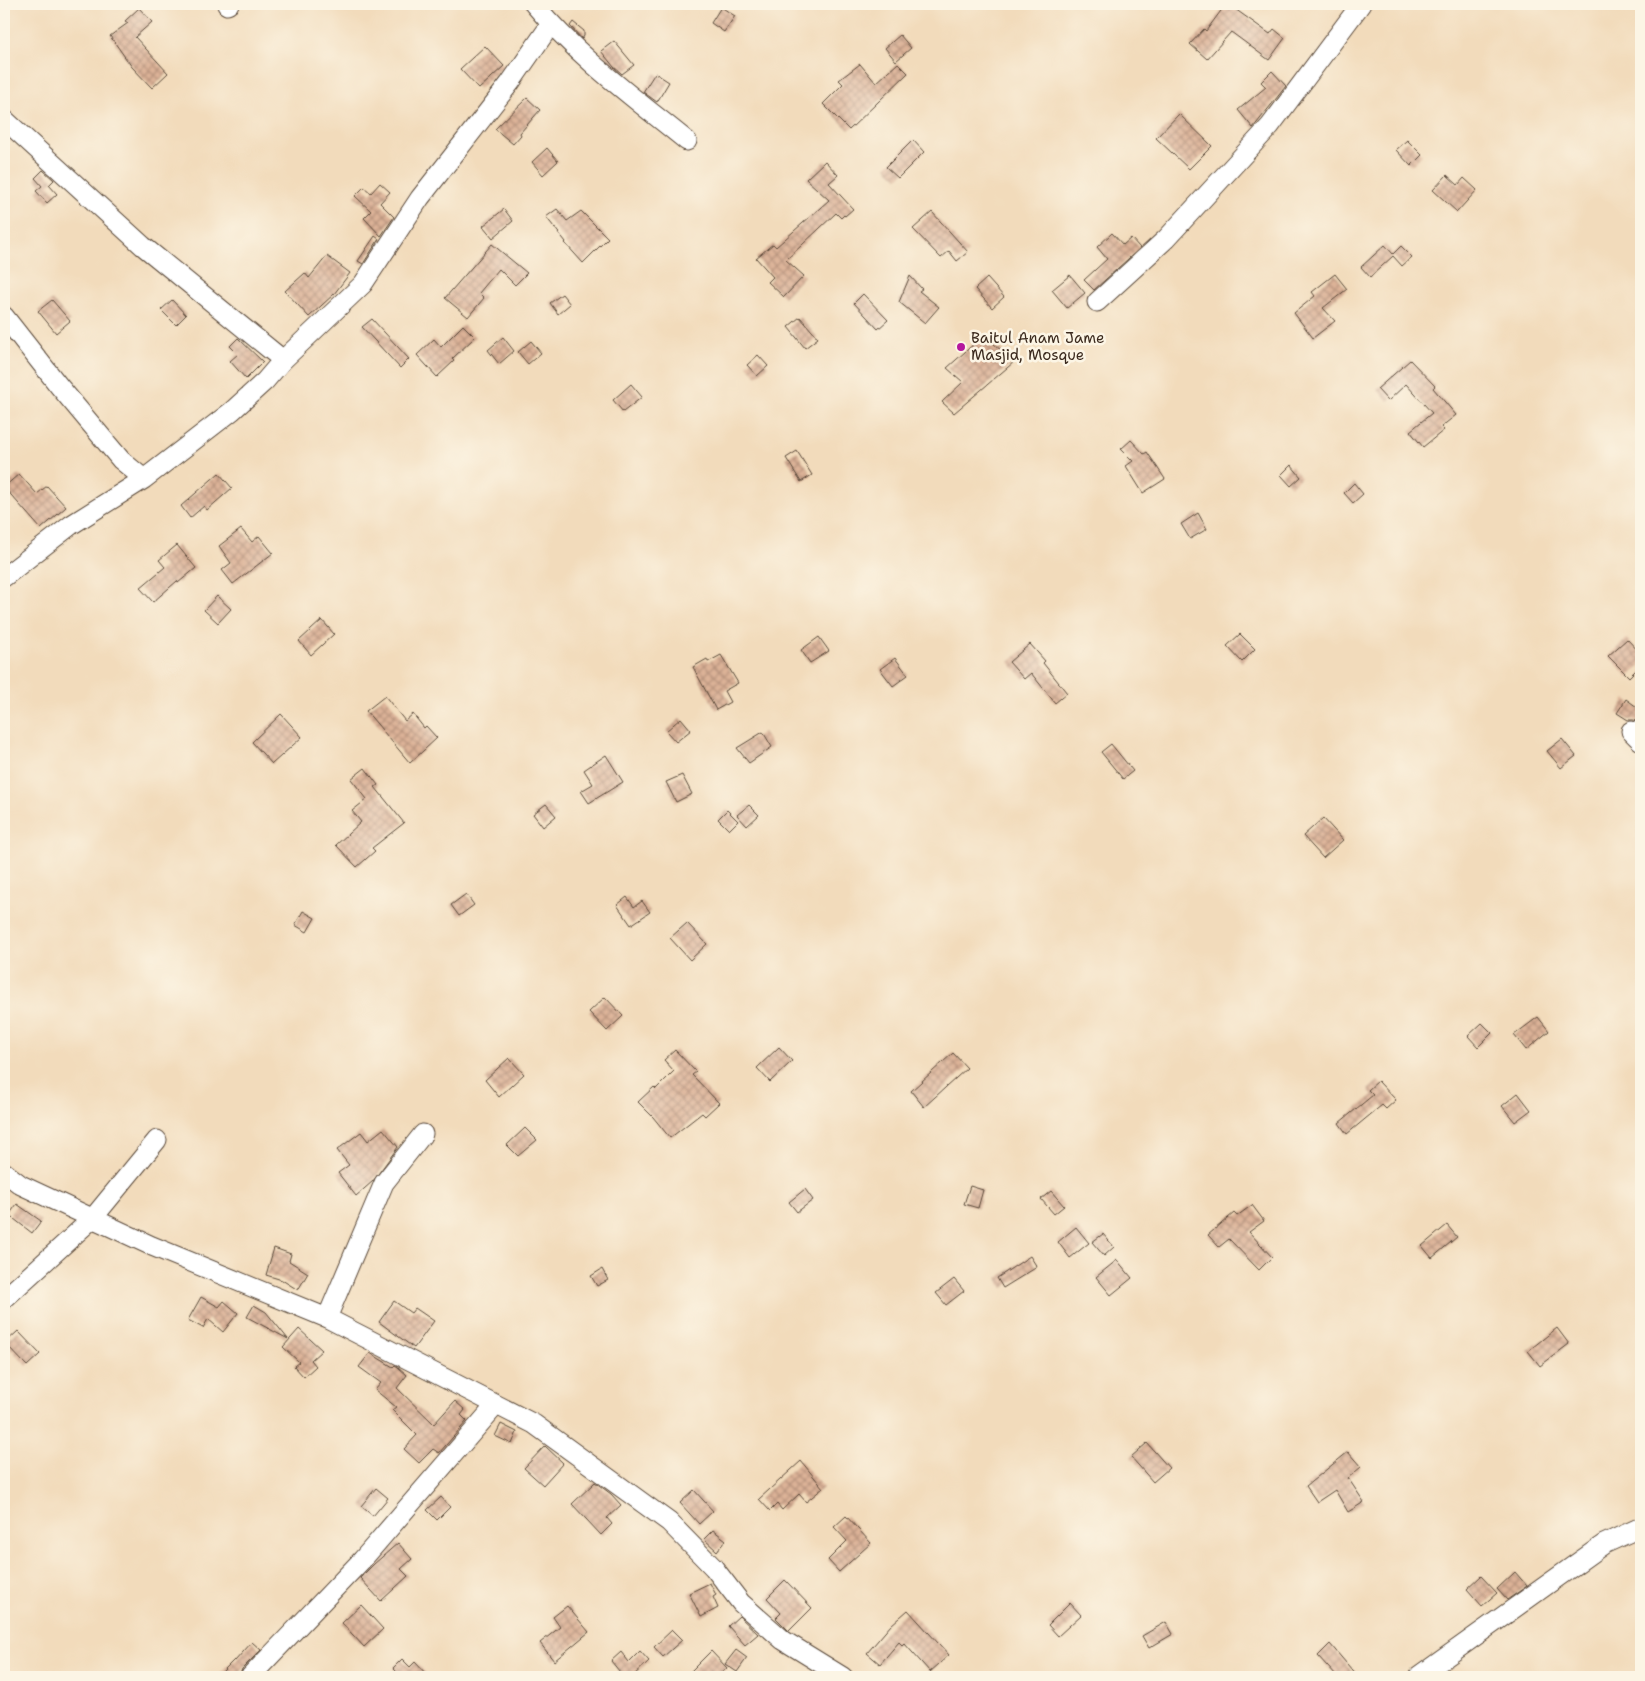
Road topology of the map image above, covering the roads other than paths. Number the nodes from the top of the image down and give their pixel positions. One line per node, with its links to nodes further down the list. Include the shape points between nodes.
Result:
1 (534, 4): 3 (street)
2 (1361, 4): 6 (street, via 1270,126 1166,238)
3 (551, 24): 5 (street, via 615,84); 8 (street, via 510,83 420,198 363,284)
4 (4, 119): 8 (street, via 143,246)
5 (687, 141)
6 (1098, 302)
7 (4, 316): 9 (street, via 121,460)
8 (283, 360): 9 (street, via 266,381 232,411)
9 (144, 479): 10 (street, via 71,525)
10 (4, 577)
11 (423, 1134): 16 (street, via 384,1183)
12 (157, 1140): 14 (street)
13 (4, 1172): 14 (street, via 21,1185)
14 (93, 1218): 15 (street); 16 (street, via 152,1246)
15 (4, 1299)
16 (327, 1318): 17 (street)
17 (496, 1405): 19 (street, via 362,1560); 20 (street, via 534,1424 669,1522 714,1568 741,1603 783,1640)
18 (1641, 1527): 21 (street, via 1604,1544)
19 (250, 1677)
20 (843, 1677)
21 (1418, 1677)

